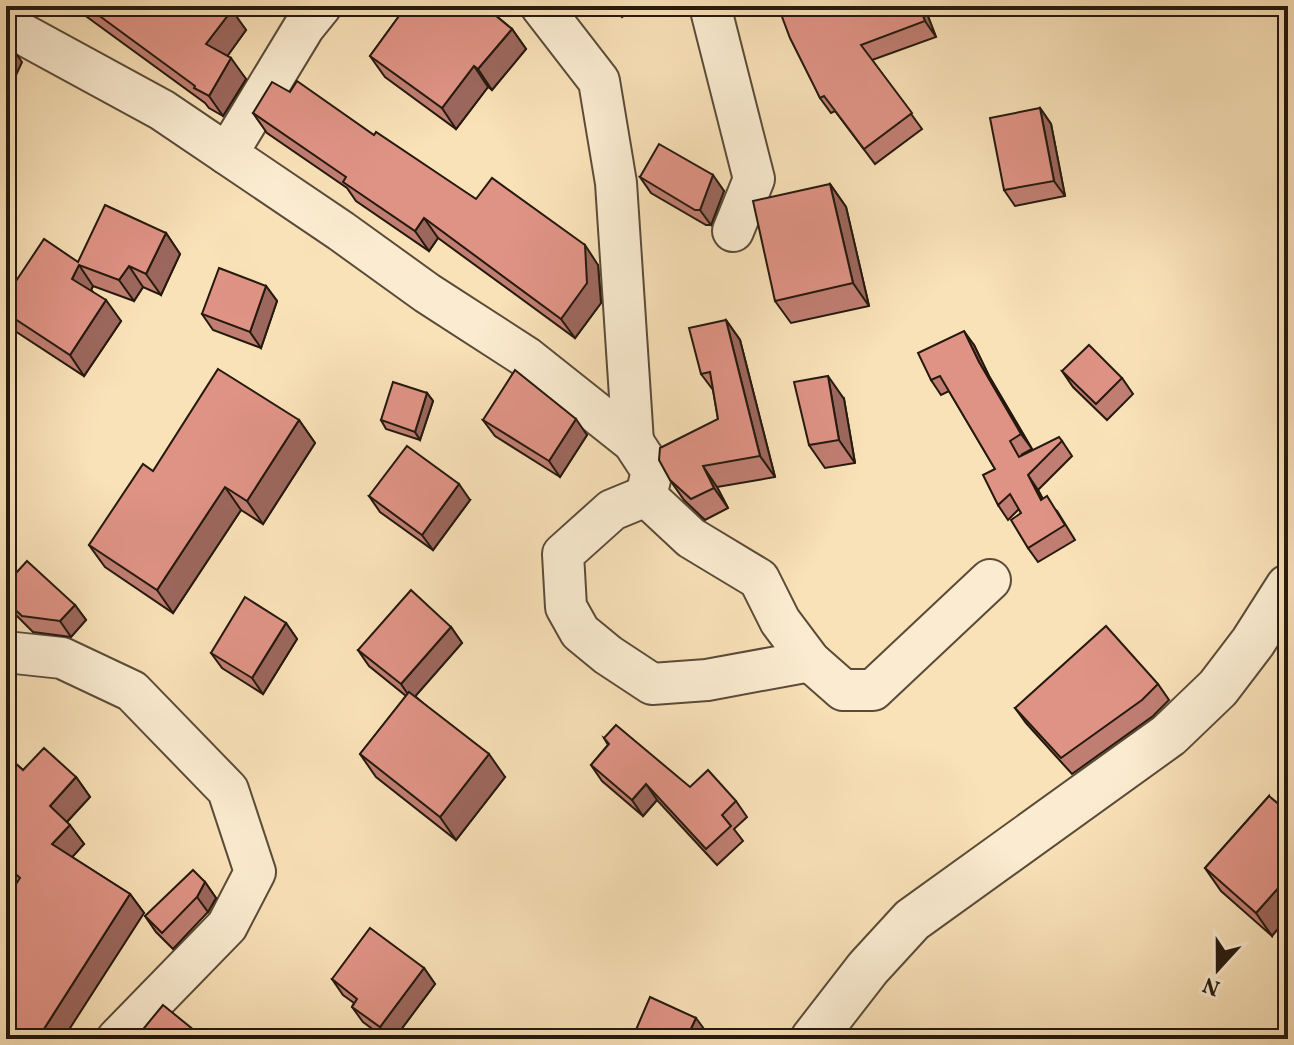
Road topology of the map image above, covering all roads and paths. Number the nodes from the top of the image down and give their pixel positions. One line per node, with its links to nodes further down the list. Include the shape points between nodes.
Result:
1 (321, 6): 5 (street)
2 (541, 6): 7 (street, via 599,81 616,183)
3 (710, 6): 6 (street, via 754,179)
4 (6, 25): 5 (street, via 162,110)
5 (227, 154): 7 (street, via 526,357)
6 (733, 231)
7 (633, 442): 8 (street, via 652,471)
8 (646, 496): 12 (street, via 691,538 759,579 780,621); 12 (street, via 612,510 563,554 566,607 580,632 652,684)
9 (990, 580): 12 (street, via 873,690 843,690)
10 (1288, 587): 14 (street, via 1218,688 1169,735 912,920)
11 (6, 652): 13 (street, via 62,658 132,691 228,790 255,872 227,926)
12 (810, 661)
13 (117, 1039)
14 (813, 1039)

